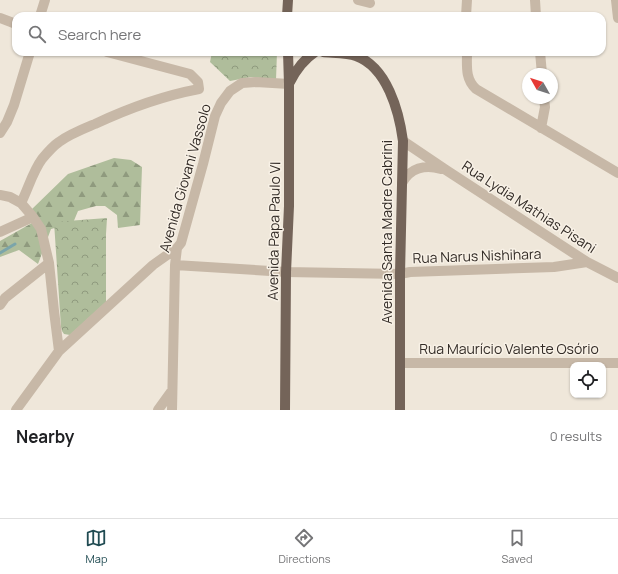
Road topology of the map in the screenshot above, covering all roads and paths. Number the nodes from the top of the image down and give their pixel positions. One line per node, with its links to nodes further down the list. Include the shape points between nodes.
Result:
1 (45, 0): 8 (street)
2 (288, 0): 9 (main road)
3 (358, 0): 7 (street)
4 (467, 0): 10 (street)
5 (535, 0): 11 (street)
6 (616, 0): 13 (street)
7 (370, 2)
8 (41, 12)
9 (287, 12)
10 (466, 12)
11 (536, 12)
12 (0, 18): 14 (street)
13 (618, 18)
14 (12, 22)
15 (29, 56): 26 (street, via 14,105)
16 (122, 56): 32 (street, via 190,74 198,82 199,89 124,110 60,141 36,169)
17 (288, 56): 23 (main road, Avenida Papa Paulo VI)
18 (309, 56): 23 (main road, via 294,73)
19 (357, 56): 27 (main road, Avenida Santa Madre Cabrini, via 375,69 387,87 396,108)
20 (467, 56): 25 (street, via 468,76 476,89)
21 (540, 56): 22 (street)
22 (541, 68)
23 (289, 84): 35 (street, Avenida Giovani Vassolo, via 242,83 230,91 221,103 215,116 181,243); 39 (main road, Avenida Papa Paulo VI)
24 (545, 104): 25 (street)
25 (541, 128): 29 (street)
26 (0, 132)
27 (403, 141): 28 (street, Rua Lydia Mathias Pisani); 30 (main road, Avenida Santa Madre Cabrini)
28 (446, 170): 30 (street, via 424,166 412,172); 36 (street, Rua Lydia Mathias Pisani)
29 (618, 173)
30 (402, 183): 40 (main road, Avenida Santa Madre Cabrini)
31 (0, 195): 32 (street)
32 (22, 203): 33 (street)
33 (33, 217): 34 (street); 37 (street, via 41,229)
34 (0, 232)
35 (177, 248): 38 (street, Avenida Giovani Vassolo); 43 (street, via 153,265)
36 (588, 262): 40 (street, Rua Narus Nishihara, via 554,267); 41 (street, Rua Lydia Mathias Pisani)
37 (49, 263): 42 (street, via 5,298); 43 (street)
38 (175, 265): 39 (street, Rua Narus Nishihara); 46 (street, Avenida Giovani Vassolo)
39 (286, 272): 40 (street, Rua Narus Nishihara); 50 (main road, Avenida Papa Paulo VI)
40 (400, 274): 44 (main road, Avenida Santa Madre Cabrini)
41 (618, 278)
42 (0, 306)
43 (59, 351): 47 (street)
44 (400, 363): 45 (street, Rua Maurício Valente Osório); 51 (main road, Avenida Santa Madre Cabrini)
45 (618, 363)
46 (171, 392): 48 (street); 49 (street, Avenida Giovani Vassolo)
47 (16, 410)
48 (158, 410)
49 (172, 410)
50 (286, 410)
51 (400, 410)

